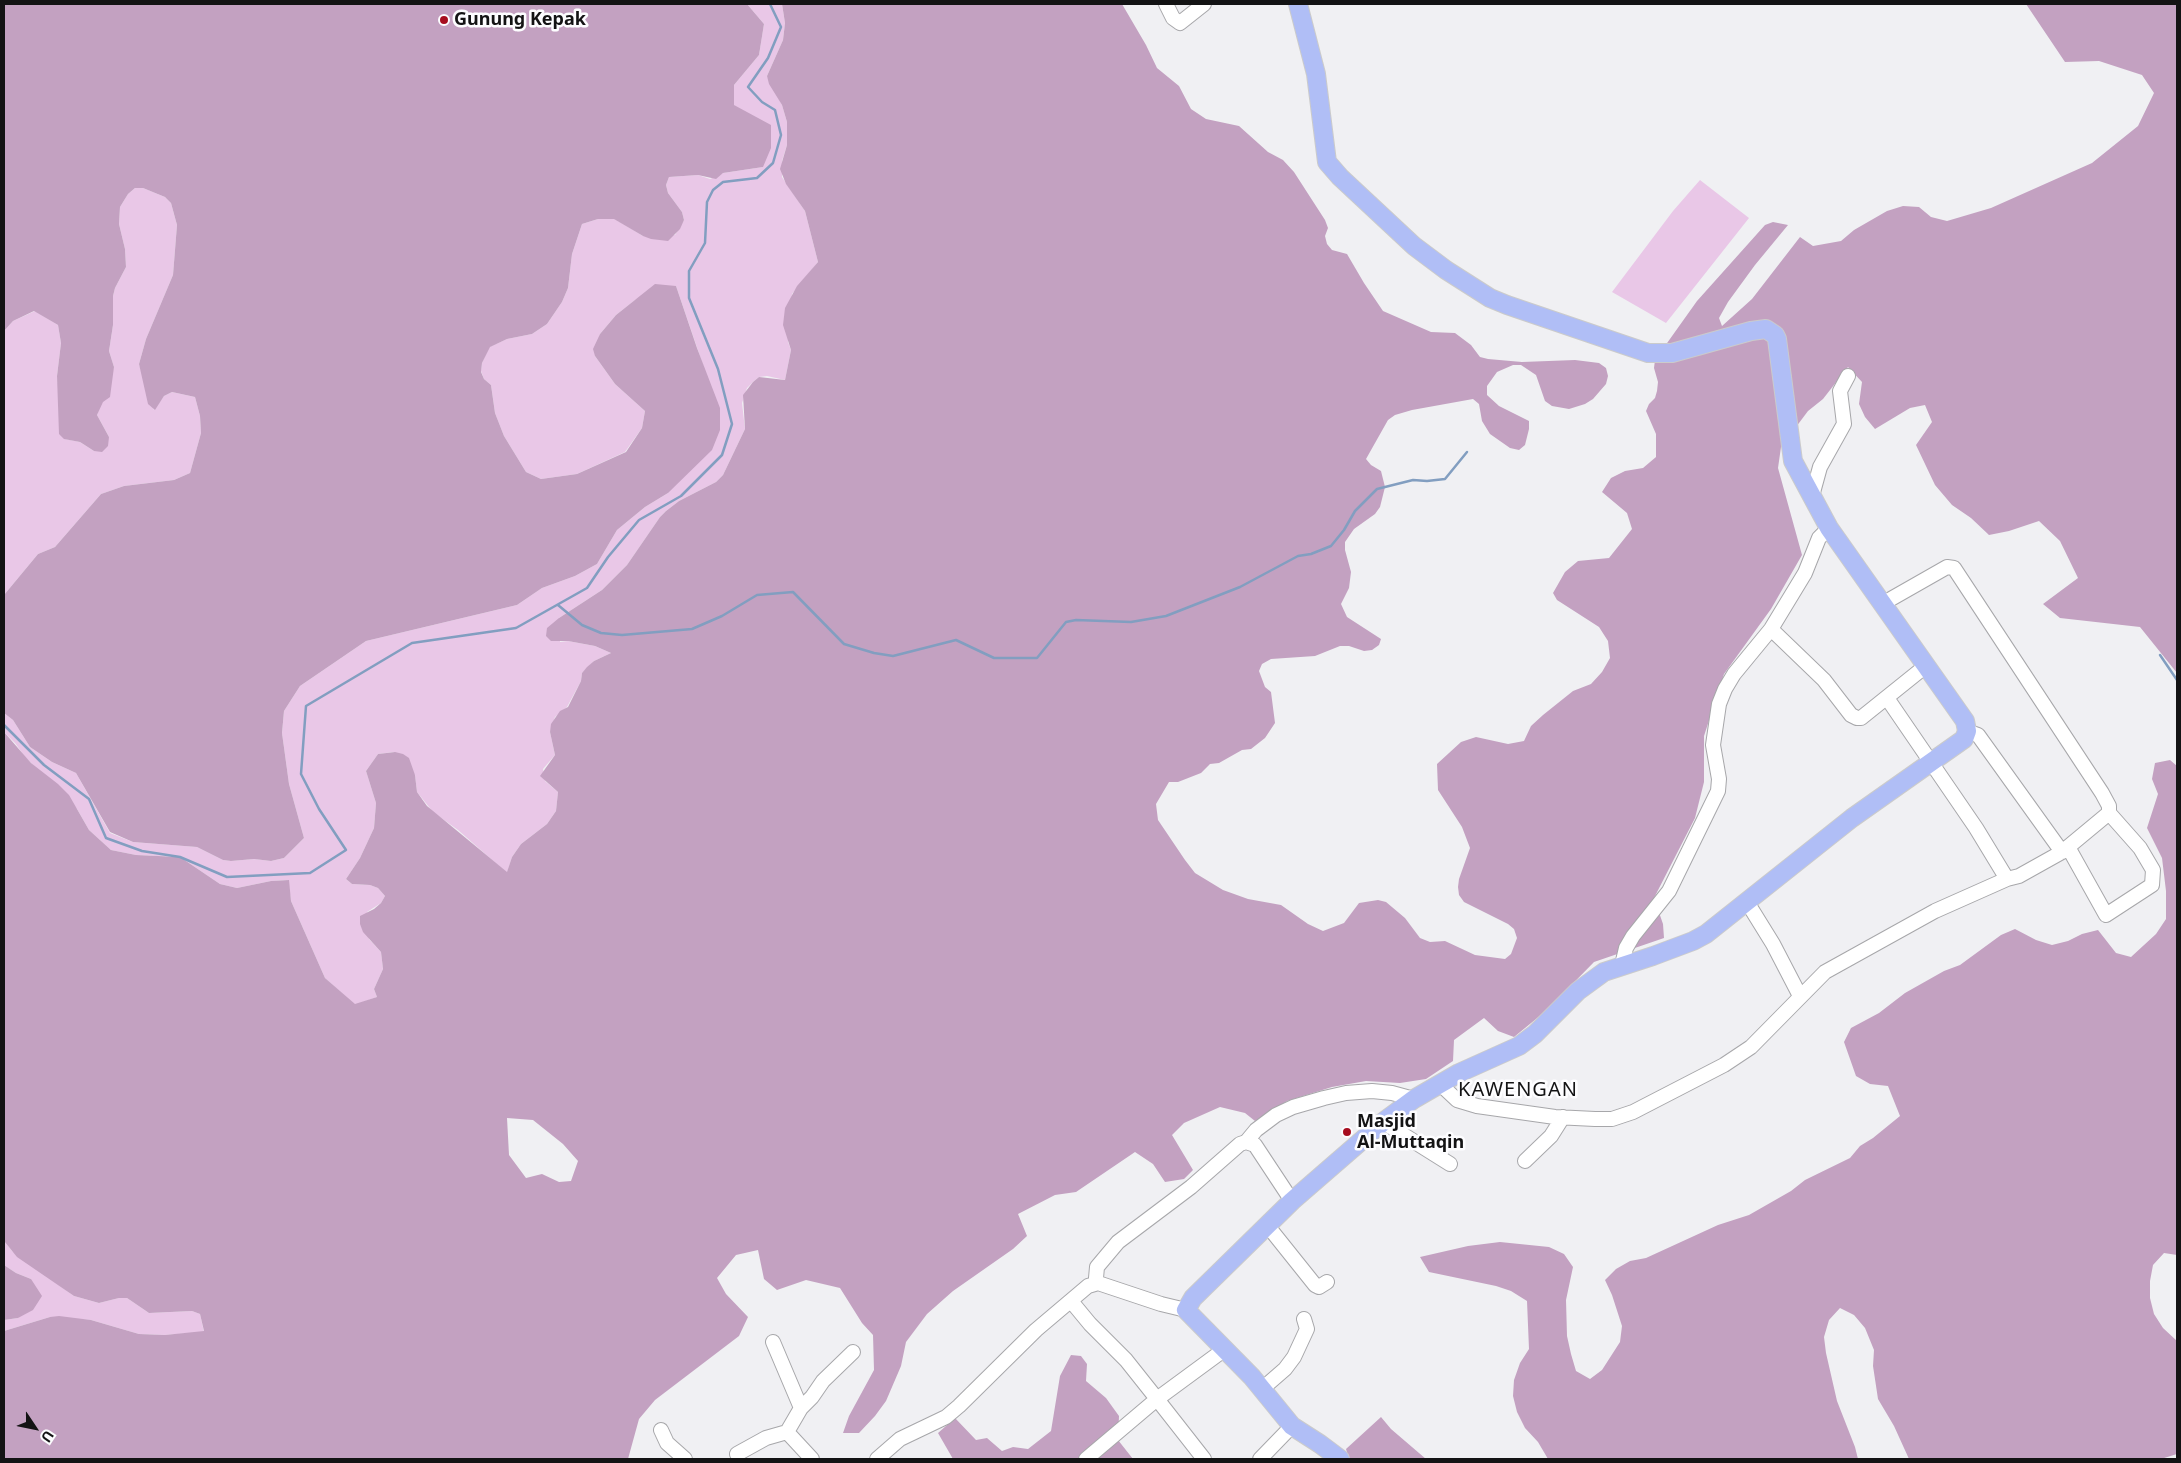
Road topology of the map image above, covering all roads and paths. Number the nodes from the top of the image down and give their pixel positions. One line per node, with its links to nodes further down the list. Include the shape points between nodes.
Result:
1 (1166, 4): 2 (street, via 1173,18 1180,22)
2 (1204, 4)
3 (1298, 4): 5 (main road, via 1316,74 1327,162 1340,177 1414,246 1490,298 1507,305 1648,353 1672,353 1751,331 1766,329 1773,333 1777,339 1792,458)
4 (1848, 376): 5 (street, via 1840,391 1844,424 1820,467)
5 (1812, 496): 6 (main road)
6 (1829, 528): 7 (main road); 8 (street, via 1819,538 1805,573)
7 (1882, 604): 9 (main road); 13 (street, via 1947,568 1954,568 2102,792)
8 (1771, 629): 10 (street, via 1824,680 1854,717 1861,718); 17 (street, via 1725,689 1719,704 1713,745 1718,792 1669,891 1633,936)
9 (1927, 665): 10 (street); 11 (main road, via 1965,721)
10 (1887, 698): 12 (street)
11 (1968, 731): 12 (main road, via 1964,740); 14 (street, via 1978,735)
12 (1931, 763): 15 (street); 16 (main road, via 1852,818)
13 (2109, 813): 14 (street); 14 (street, via 2140,848 2153,870 2152,885 2106,916)
14 (2065, 850): 15 (street, via 2019,876)
15 (2007, 879): 18 (street, via 1935,911 1850,957 1825,972)
16 (1747, 902): 17 (main road, via 1693,941); 18 (street)
17 (1622, 965): 19 (main road, via 1591,979 1519,1046)
18 (1800, 996): 21 (street, via 1751,1047 1670,1094 1612,1118)
19 (1440, 1084): 20 (main road); 21 (street, via 1462,1102)
20 (1414, 1099): 22 (main road); 23 (street, via 1372,1091 1324,1098 1276,1115)
21 (1563, 1117): 24 (street, via 1551,1136)
22 (1383, 1122): 25 (street); 26 (main road)
23 (1246, 1142): 26 (street, via 1255,1145); 29 (street, via 1118,1242 1097,1267)
24 (1525, 1161)
25 (1450, 1164)
26 (1292, 1200): 27 (main road)
27 (1267, 1225): 28 (street, via 1315,1285 1319,1287); 31 (main road)
28 (1327, 1282)
29 (1098, 1283): 30 (street, via 1088,1286); 31 (street)
30 (1071, 1301): 37 (street); 45 (street, via 946,1417 900,1439)
31 (1186, 1310): 34 (main road)
32 (1304, 1319): 36 (street, via 1307,1329 1294,1357 1286,1369)
33 (773, 1342): 38 (street)
34 (1225, 1349): 36 (main road); 37 (street)
35 (853, 1352): 38 (street, via 836,1366)
36 (1262, 1389): 39 (main road)
37 (1157, 1399): 46 (street); 47 (street)
38 (801, 1408): 41 (street)
39 (1292, 1426): 48 (street); 49 (main road)
40 (661, 1430): 43 (street, via 667,1443)
41 (786, 1432): 42 (street, via 766,1438); 44 (street)
42 (737, 1454)
43 (685, 1459)
44 (812, 1459)
45 (876, 1459)
46 (1086, 1459)
47 (1204, 1459)
48 (1260, 1459)
49 (1340, 1459)

